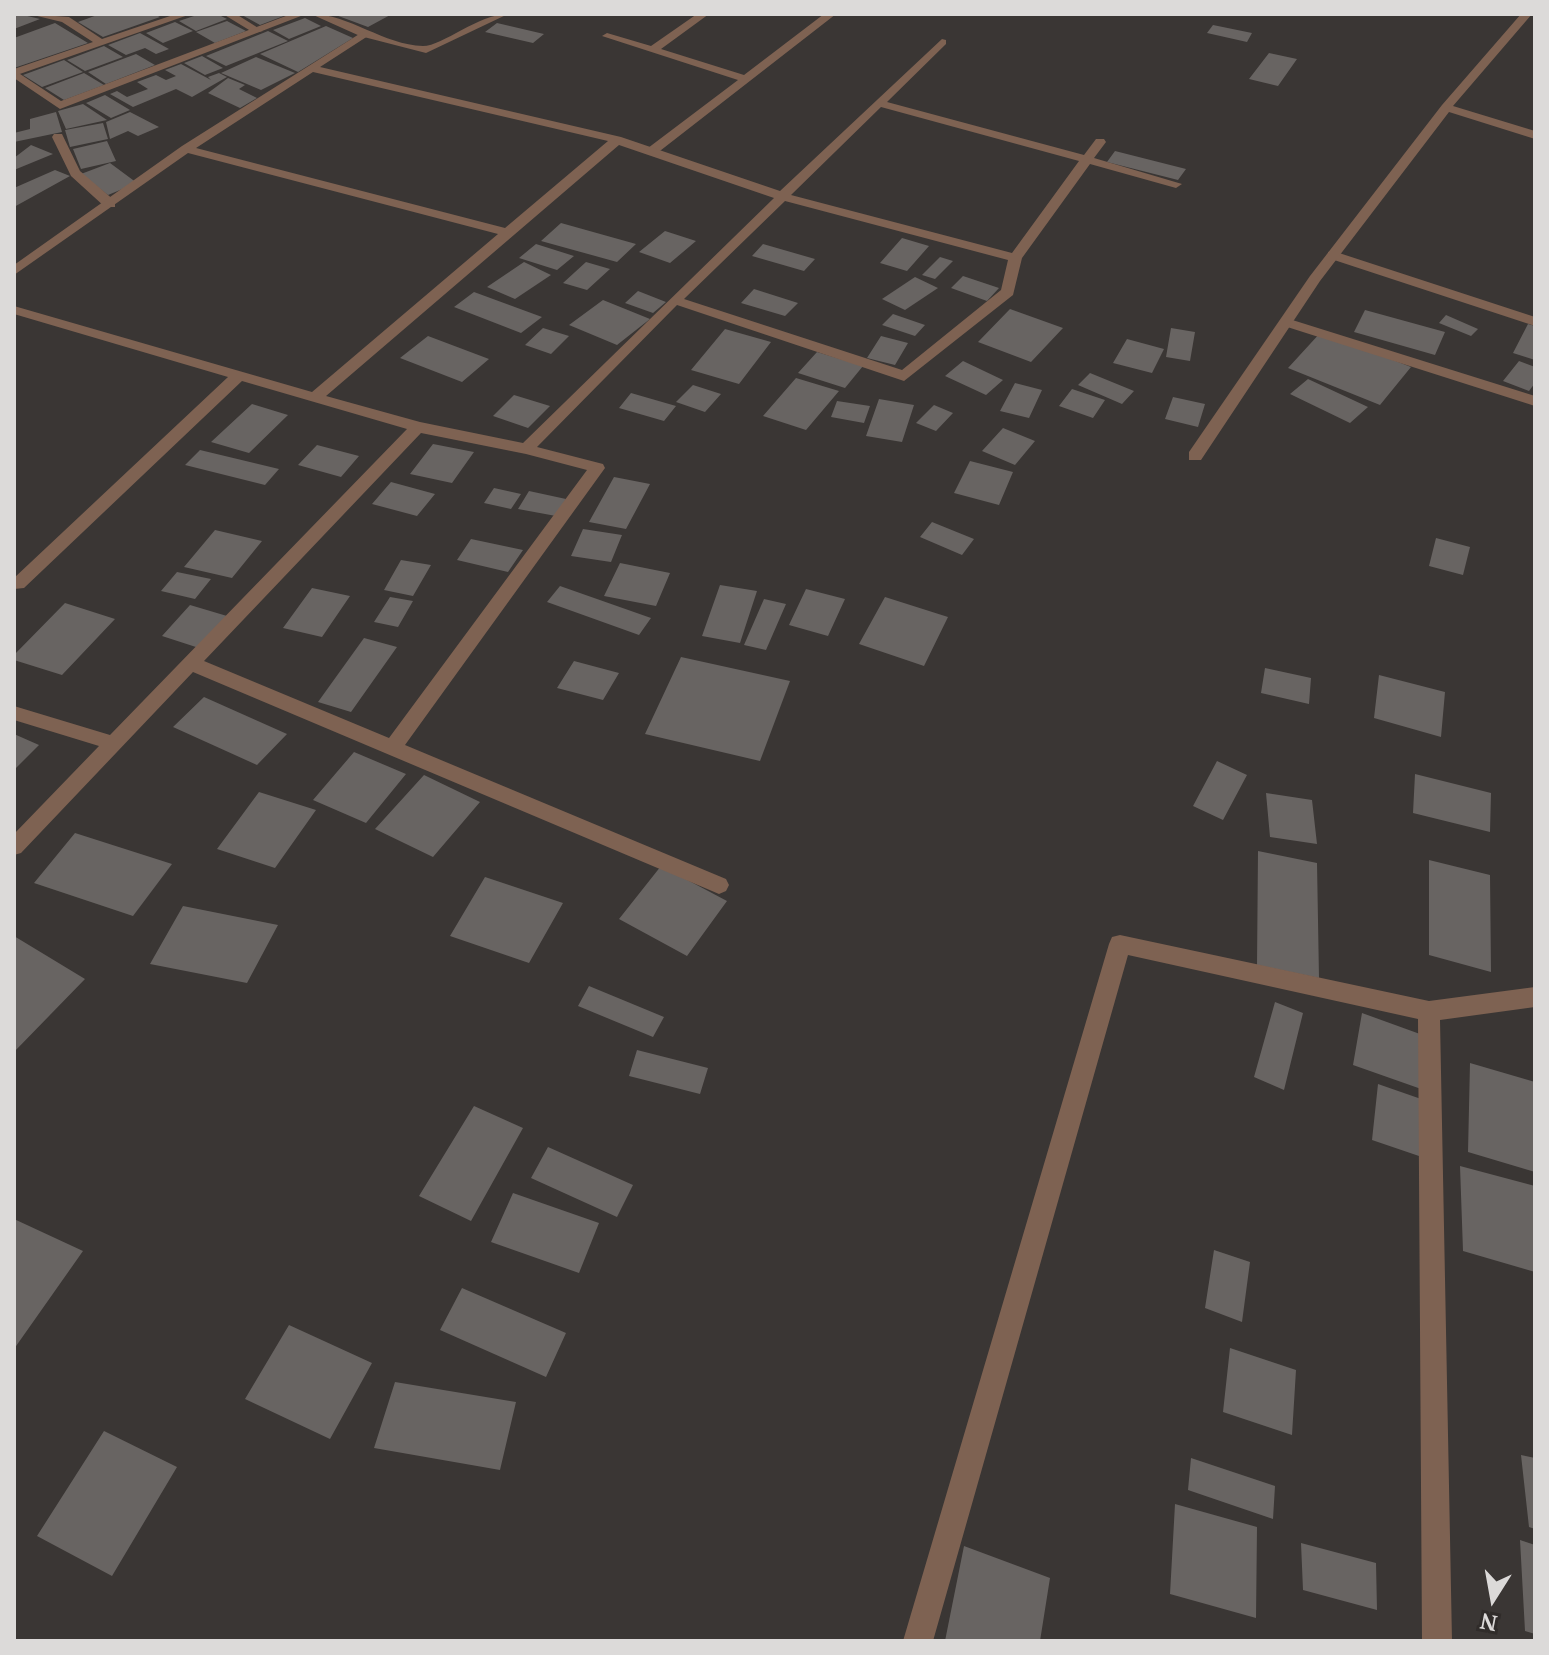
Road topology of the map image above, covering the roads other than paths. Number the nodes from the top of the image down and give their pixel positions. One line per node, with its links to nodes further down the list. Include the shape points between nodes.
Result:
1 (34, 14): 14 (street, via 65,19)
2 (186, 14): 14 (street)
3 (228, 14): 10 (street)
4 (301, 14): 10 (street)
5 (316, 14): 11 (street)
6 (503, 14): 11 (street, via 426,50)
7 (704, 14): 15 (street)
8 (831, 14): 18 (street)
9 (1527, 14): 20 (street)
10 (258, 31): 17 (street, via 60,106)
11 (364, 34): 16 (street)
12 (607, 36): 15 (street)
13 (942, 42): 19 (street)
14 (101, 43): 17 (street)
15 (653, 50): 18 (street)
16 (309, 68): 23 (street); 25 (street)
17 (14, 73)
18 (746, 79): 26 (street)
19 (879, 103): 27 (street); 29 (street)
20 (1446, 107): 21 (street); 32 (street)
21 (1535, 135)
22 (58, 137): 30 (street, via 75,173)
23 (617, 140): 26 (street); 31 (street)
24 (1100, 142): 27 (street)
25 (186, 149): 30 (street); 31 (street)
26 (652, 151): 29 (street)
27 (1086, 161): 28 (street); 33 (street)
28 (1176, 184)
29 (784, 197): 33 (street); 35 (street)
30 (110, 204): 34 (street)
31 (508, 233): 40 (street)
32 (1333, 255): 37 (street); 38 (street)
33 (1015, 258): 35 (street, via 1008,292 904,376)
34 (14, 271)
35 (675, 300): 43 (street)
36 (14, 310): 39 (street)
37 (1286, 322): 41 (street); 44 (street)
38 (1535, 322)
39 (238, 376): 40 (street); 45 (street)
40 (314, 398): 42 (street)
41 (1535, 401)
42 (418, 427): 43 (street); 46 (street)
43 (526, 449): 49 (street, via 597,468)
44 (1195, 456)
45 (18, 584)
46 (192, 664): 48 (street); 49 (street)
47 (14, 713): 48 (street)
48 (116, 744): 50 (street)
49 (392, 748): 51 (street)
50 (14, 847)
51 (719, 885)
52 (1535, 997): 53 (street)
53 (1429, 1011): 54 (street, via 1120,944); 55 (street)
54 (918, 1641)
55 (1437, 1641)

